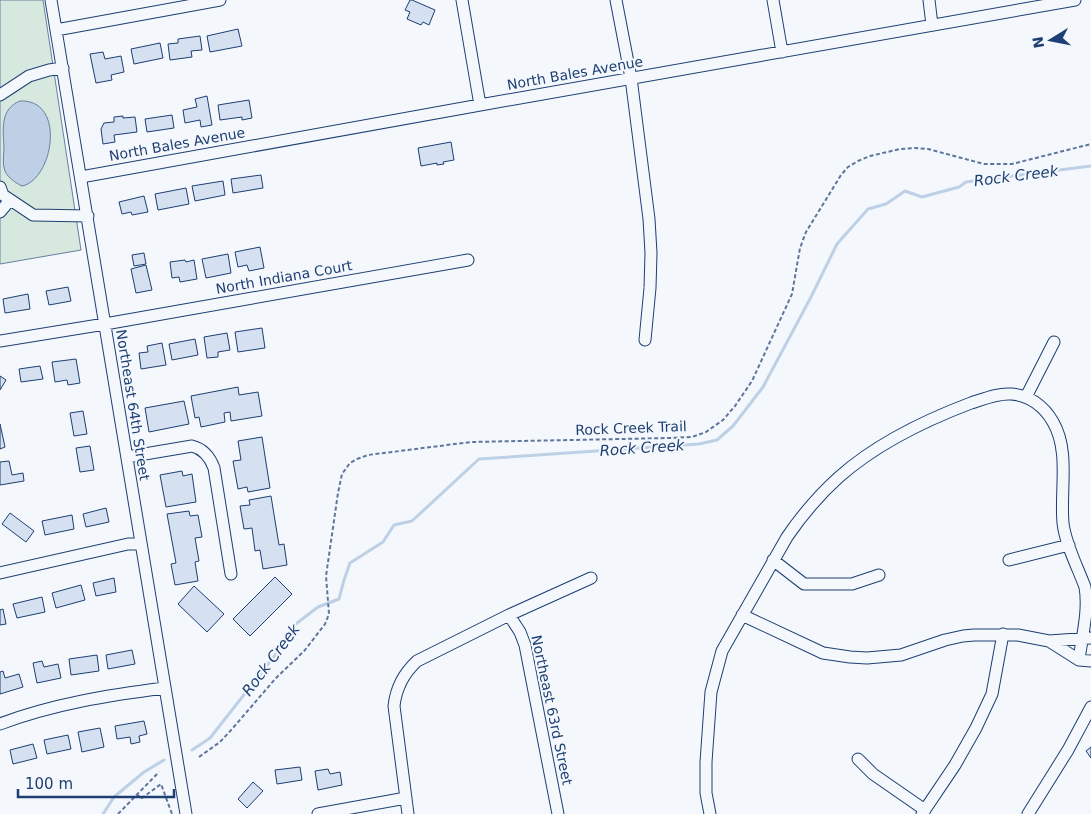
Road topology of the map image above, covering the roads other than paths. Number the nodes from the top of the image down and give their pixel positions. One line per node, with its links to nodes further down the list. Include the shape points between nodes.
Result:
1 (51, 0): 9 (street, Northeast 64th Street)
2 (220, 0): 9 (street)
3 (462, 0): 14 (street)
4 (616, 0): 12 (street)
5 (773, 0): 10 (street)
6 (928, 0): 8 (street)
7 (1075, 0): 8 (street, North Bales Avenue)
8 (932, 25): 10 (street, North Bales Avenue)
9 (56, 30): 11 (street, Northeast 64th Street)
10 (782, 52): 12 (street, North Bales Avenue)
11 (63, 68): 13 (street, via 28,76); 15 (street, Northeast 64th Street)
12 (631, 78): 14 (street, North Bales Avenue); 22 (street, via 651,253)
13 (0, 95)
14 (480, 105): 15 (street, North Bales Avenue)
15 (81, 177): 19 (street, Northeast 64th Street)
16 (0, 187): 17 (street)
17 (10, 200): 18 (street); 19 (street, via 33,215)
18 (0, 212)
19 (88, 216): 21 (street, Northeast 64th Street)
20 (468, 260): 21 (street, North Indiana Court)
21 (105, 324): 23 (street, North Indiana Court); 26 (street, Northeast 64th Street)
22 (645, 340)
23 (0, 341)
24 (1054, 342): 25 (street)
25 (1026, 397): 28 (street, via 1046,411 1059,434 1063,524); 29 (street, via 998,394 958,408 891,441 840,476 818,497 798,520)
26 (127, 456): 27 (street, Northeast 64th Street); 32 (street, via 192,446 206,454 214,468)
27 (141, 544): 31 (street, via 128,544); 42 (street, Northeast 64th Street)
28 (1069, 545): 30 (street); 38 (street, via 1086,587)
29 (773, 560): 33 (street, via 804,584 852,584); 36 (street)
30 (1009, 560)
31 (0, 573)
32 (231, 574)
33 (879, 574)
34 (591, 578): 35 (street)
35 (509, 615): 46 (street, via 417,661 402,679 394,706); 51 (street, Northeast 63rd Street, via 525,645)
36 (742, 615): 37 (street, via 824,653 850,657 885,657 963,636); 52 (street, via 722,651 711,692 706,762)
37 (1003, 634): 39 (street); 47 (street, via 992,694 955,765)
38 (1086, 638): 39 (street); 40 (street)
39 (1049, 641): 40 (street)
40 (1079, 660): 41 (street)
41 (1091, 662)
42 (165, 688): 44 (street, via 78,702); 48 (street, Northeast 64th Street)
43 (1091, 707): 53 (street)
44 (0, 724)
45 (858, 759): 47 (street)
46 (406, 798): 49 (street); 50 (street)
47 (924, 812)
48 (186, 814)
49 (318, 814)
50 (408, 814)
51 (558, 814)
52 (710, 814)
53 (1028, 814)

